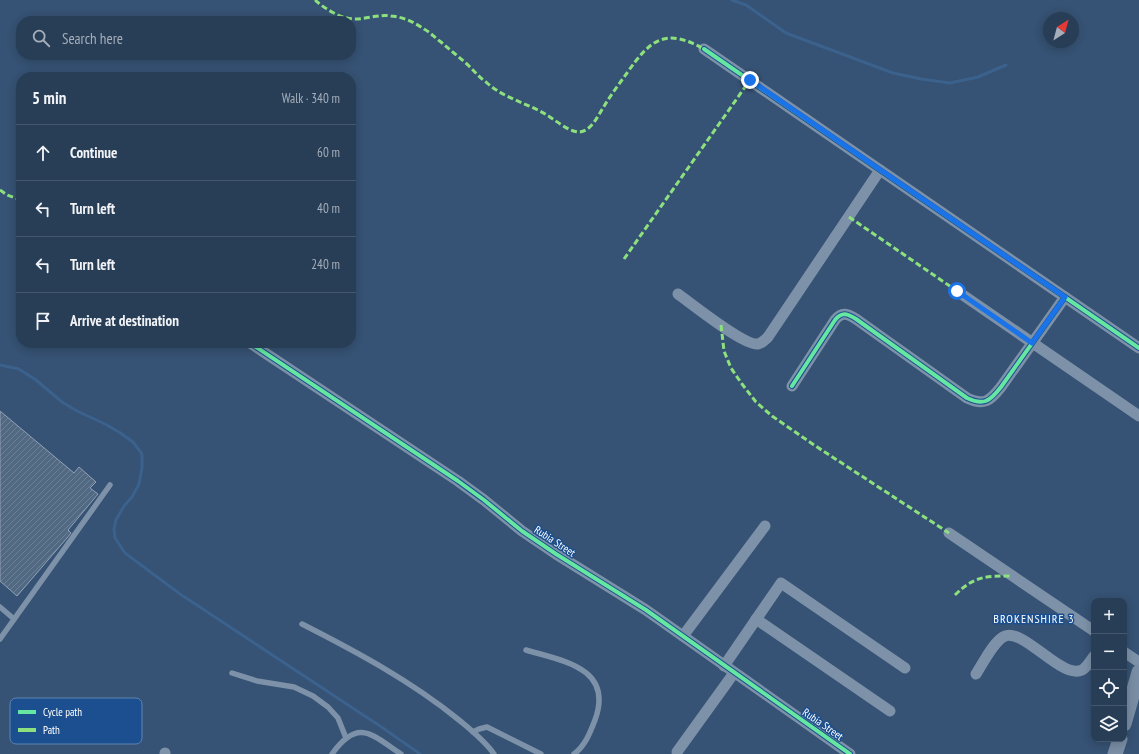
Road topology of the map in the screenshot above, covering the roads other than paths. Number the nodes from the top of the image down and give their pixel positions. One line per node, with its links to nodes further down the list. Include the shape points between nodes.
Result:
1 (704, 49): 2 (street)
2 (880, 170): 4 (street, via 763,342 748,343); 5 (street)
3 (957, 291): 6 (street)
4 (678, 294)
5 (1065, 297): 6 (street); 8 (street)
6 (1032, 343): 9 (street, via 994,397 986,402 977,402 967,398 850,315 843,314 835,320); 10 (street)
7 (258, 348): 19 (street, Rubia Street, via 458,481 522,531)
8 (1139, 348)
9 (792, 386)
10 (1139, 416)
11 (110, 485): 15 (lane)
12 (765, 526): 19 (street)
13 (949, 533): 18 (street)
14 (0, 607): 15 (lane)
15 (14, 619): 20 (lane)
16 (756, 619): 25 (street); 26 (street, via 781,583); 31 (street)
17 (302, 624): 33 (lane, via 373,661 438,703)
18 (1091, 629)
19 (683, 636): 25 (street, Rubia Street)
20 (0, 639)
21 (526, 650): 41 (lane, via 571,664 590,676 599,692 599,710 590,732)
22 (1127, 654): 24 (street)
23 (1091, 660): 30 (street, via 1083,669 1072,670 1009,634 997,643)
24 (1139, 662)
25 (724, 666): 29 (street, Rubia Street)
26 (905, 668)
27 (1139, 672): 32 (street)
28 (232, 673): 34 (lane, via 257,681 294,687 313,696 338,718)
29 (734, 673): 36 (street); 42 (street, Rubia Street)
30 (976, 674)
31 (890, 711)
32 (1127, 714)
33 (473, 732): 39 (lane); 40 (lane, via 487,727)
34 (346, 738): 37 (lane); 38 (lane, via 357,732 366,733)
35 (1119, 742): 43 (street)
36 (677, 752)
37 (332, 754)
38 (401, 754)
39 (494, 754)
40 (541, 754)
41 (574, 754)
42 (850, 754)
43 (1115, 754)

